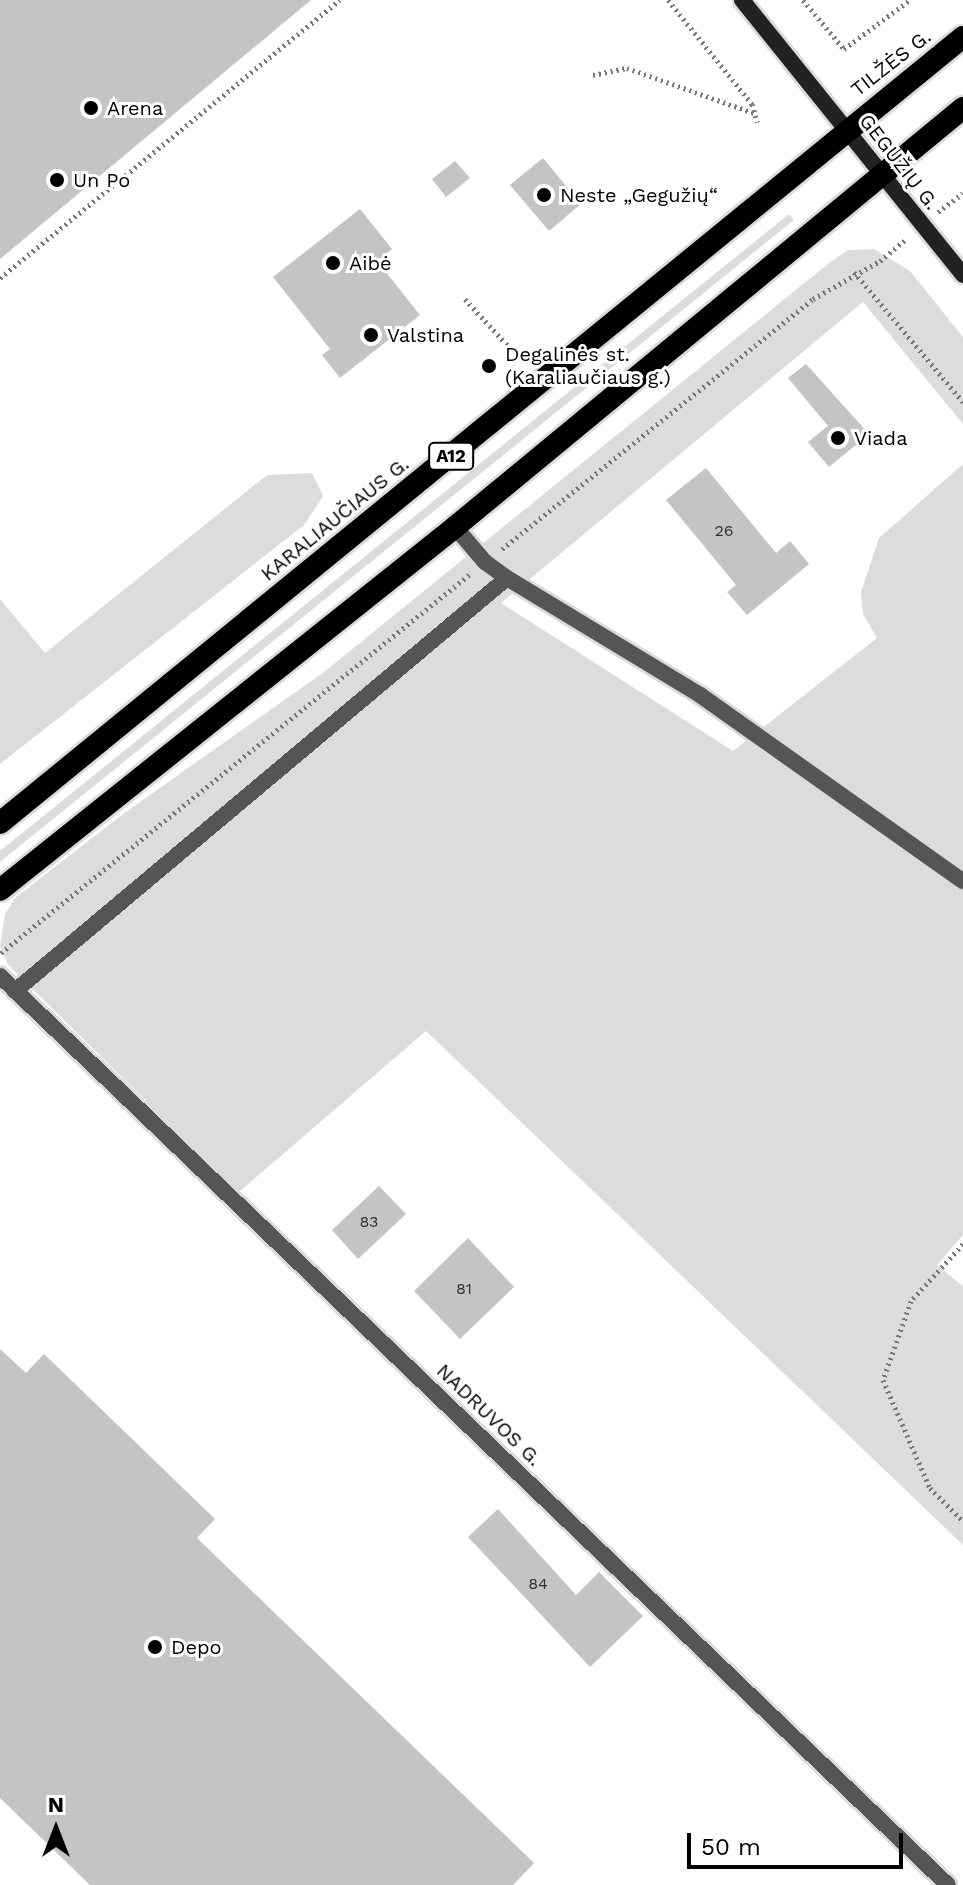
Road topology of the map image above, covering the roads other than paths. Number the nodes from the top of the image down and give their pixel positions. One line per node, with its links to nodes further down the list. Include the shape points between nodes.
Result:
1 (742, 0): 4 (main road, GEGUŽIŲ G.)
2 (963, 37): 4 (highway, TILŽĖS G. / A12)
3 (963, 108): 5 (highway)
4 (847, 127): 5 (main road, GEGUŽIŲ G.); 9 (highway, KARALIAUČIAUS G. / A12, via 683,269)
5 (884, 175): 6 (main road, GEGUŽIŲ G.); 7 (highway)
6 (963, 275)
7 (455, 527): 8 (street); 11 (highway)
8 (507, 578): 10 (street, via 700,695); 13 (street)
9 (0, 823)
10 (963, 881)
11 (0, 890)
12 (0, 976): 13 (street, NADRUVOS G.)
13 (15, 991): 14 (street, NADRUVOS G.)
14 (948, 1885)

